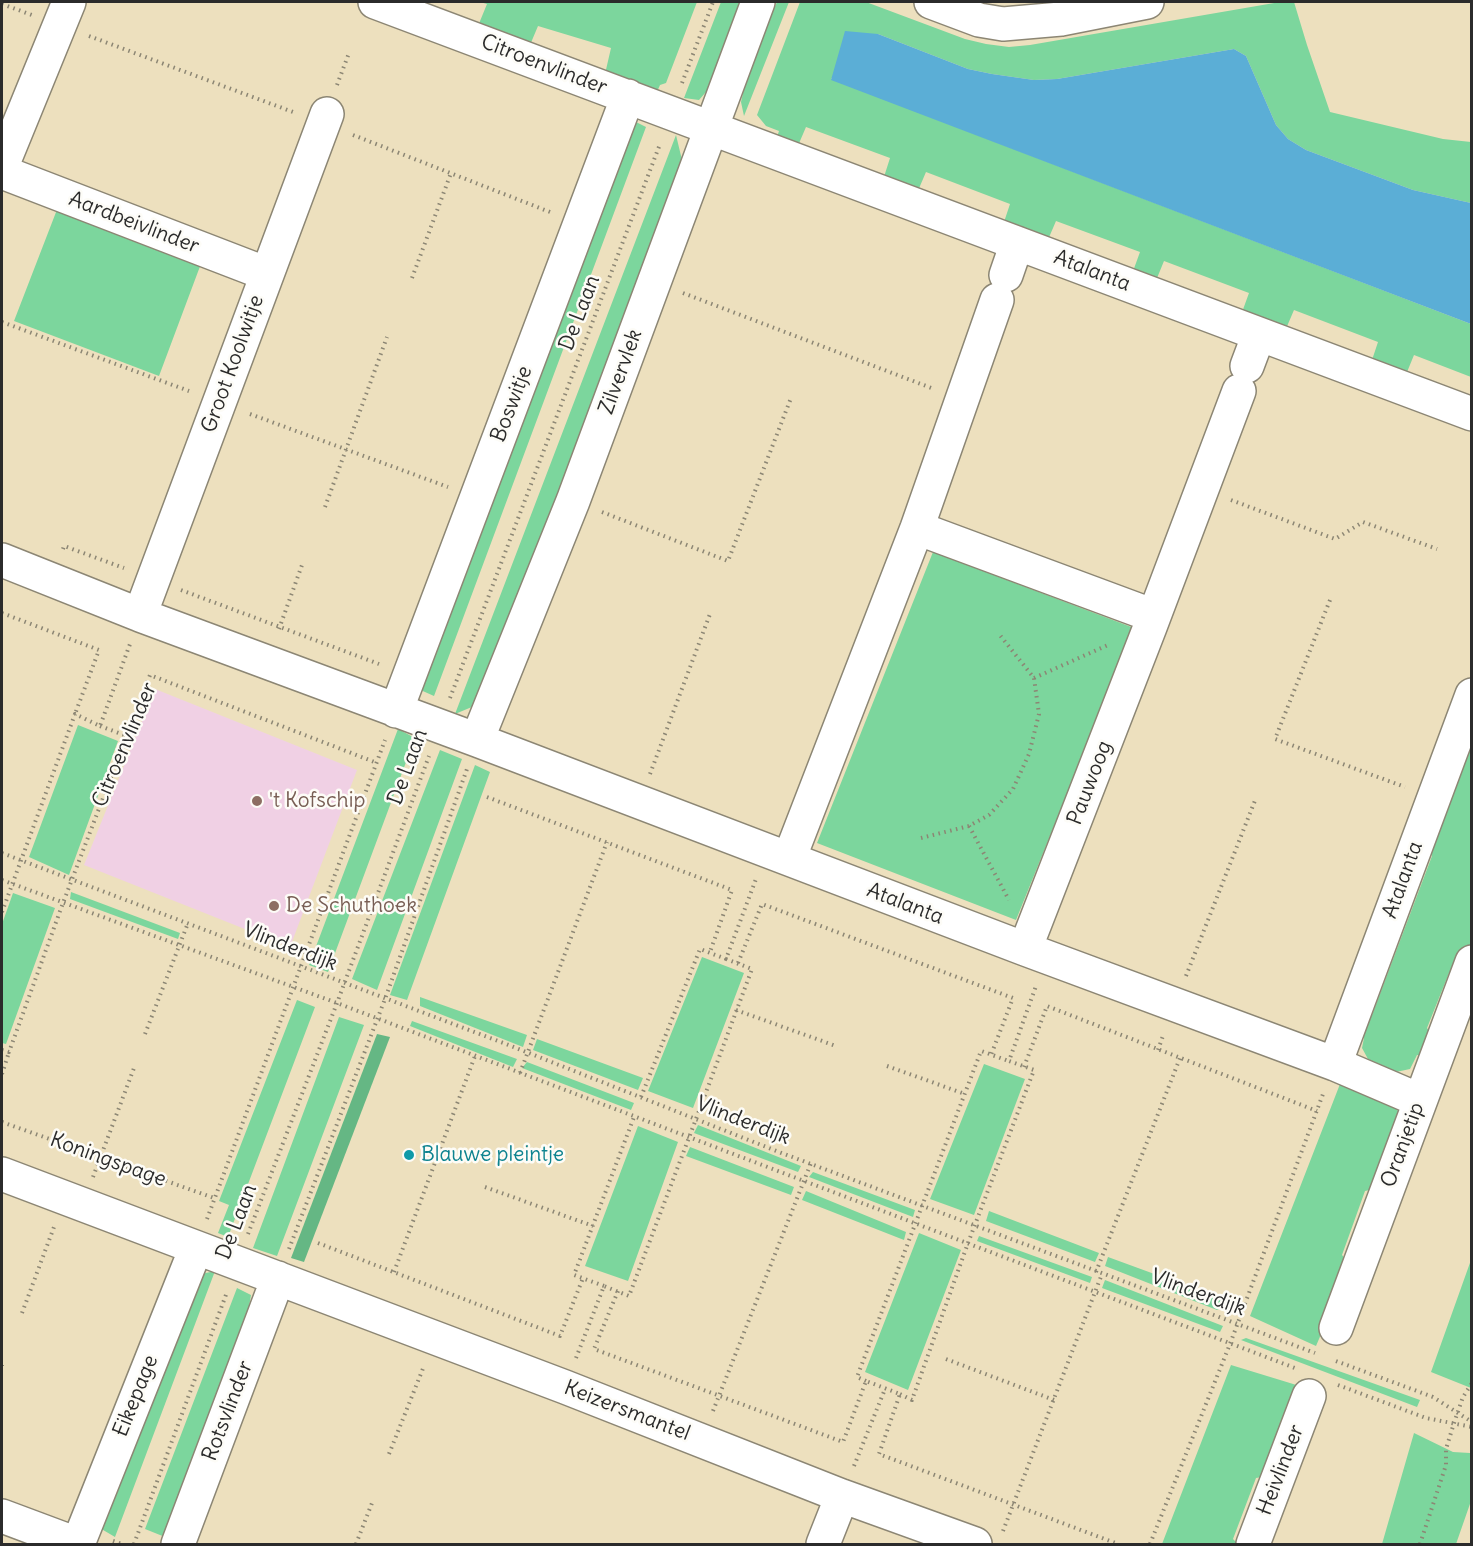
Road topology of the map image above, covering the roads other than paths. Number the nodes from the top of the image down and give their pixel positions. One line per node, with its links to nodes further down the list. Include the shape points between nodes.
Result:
1 (375, 2): 6 (street, Citroenvlinder)
2 (758, 2): 8 (street, Zilvervlek)
3 (931, 2): 4 (street, via 979,20 1003,24 1061,19)
4 (1129, 3)
5 (65, 11): 9 (street)
6 (628, 96): 8 (street, Citroenvlinder); 20 (street, Boswitje)
7 (325, 118): 12 (street, Groot Koolwitje)
8 (712, 128): 11 (street, Atalanta); 21 (street, Zilvervlek, via 573,501)
9 (2, 166)
10 (2, 172): 12 (street, Aardbeivlinder)
11 (1017, 243): 13 (street, Atalanta); 15 (street)
12 (267, 274): 17 (street, Groot Koolwitje)
13 (1259, 334): 14 (street, Atalanta); 18 (street, Pauwoog)
14 (1472, 414)
15 (917, 528): 18 (street); 22 (street)
16 (2, 560): 17 (street)
17 (140, 615): 20 (street)
18 (1152, 621): 23 (street, Pauwoog)
19 (1472, 695): 25 (street, Atalanta)
20 (396, 711): 21 (street)
21 (477, 740): 22 (street, Atalanta)
22 (778, 855): 23 (street, Atalanta)
23 (1034, 948): 25 (street, Atalanta)
24 (1472, 962): 26 (street, Oranjetip)
25 (1335, 1064): 26 (street, Atalanta)
26 (1419, 1101): 30 (street, Oranjetip)
27 (2, 1174): 28 (street)
28 (196, 1248): 29 (street); 35 (street, Eikepage)
29 (278, 1278): 32 (street, Keizersmantel); 36 (street, Rotsvlinder)
30 (1329, 1342)
31 (1311, 1382): 38 (street, Heivlinder)
32 (842, 1496): 34 (street, Keizersmantel); 37 (street)
33 (2, 1516): 35 (street)
34 (989, 1540)
35 (77, 1545)
36 (178, 1545)
37 (823, 1545)
38 (1253, 1545)

